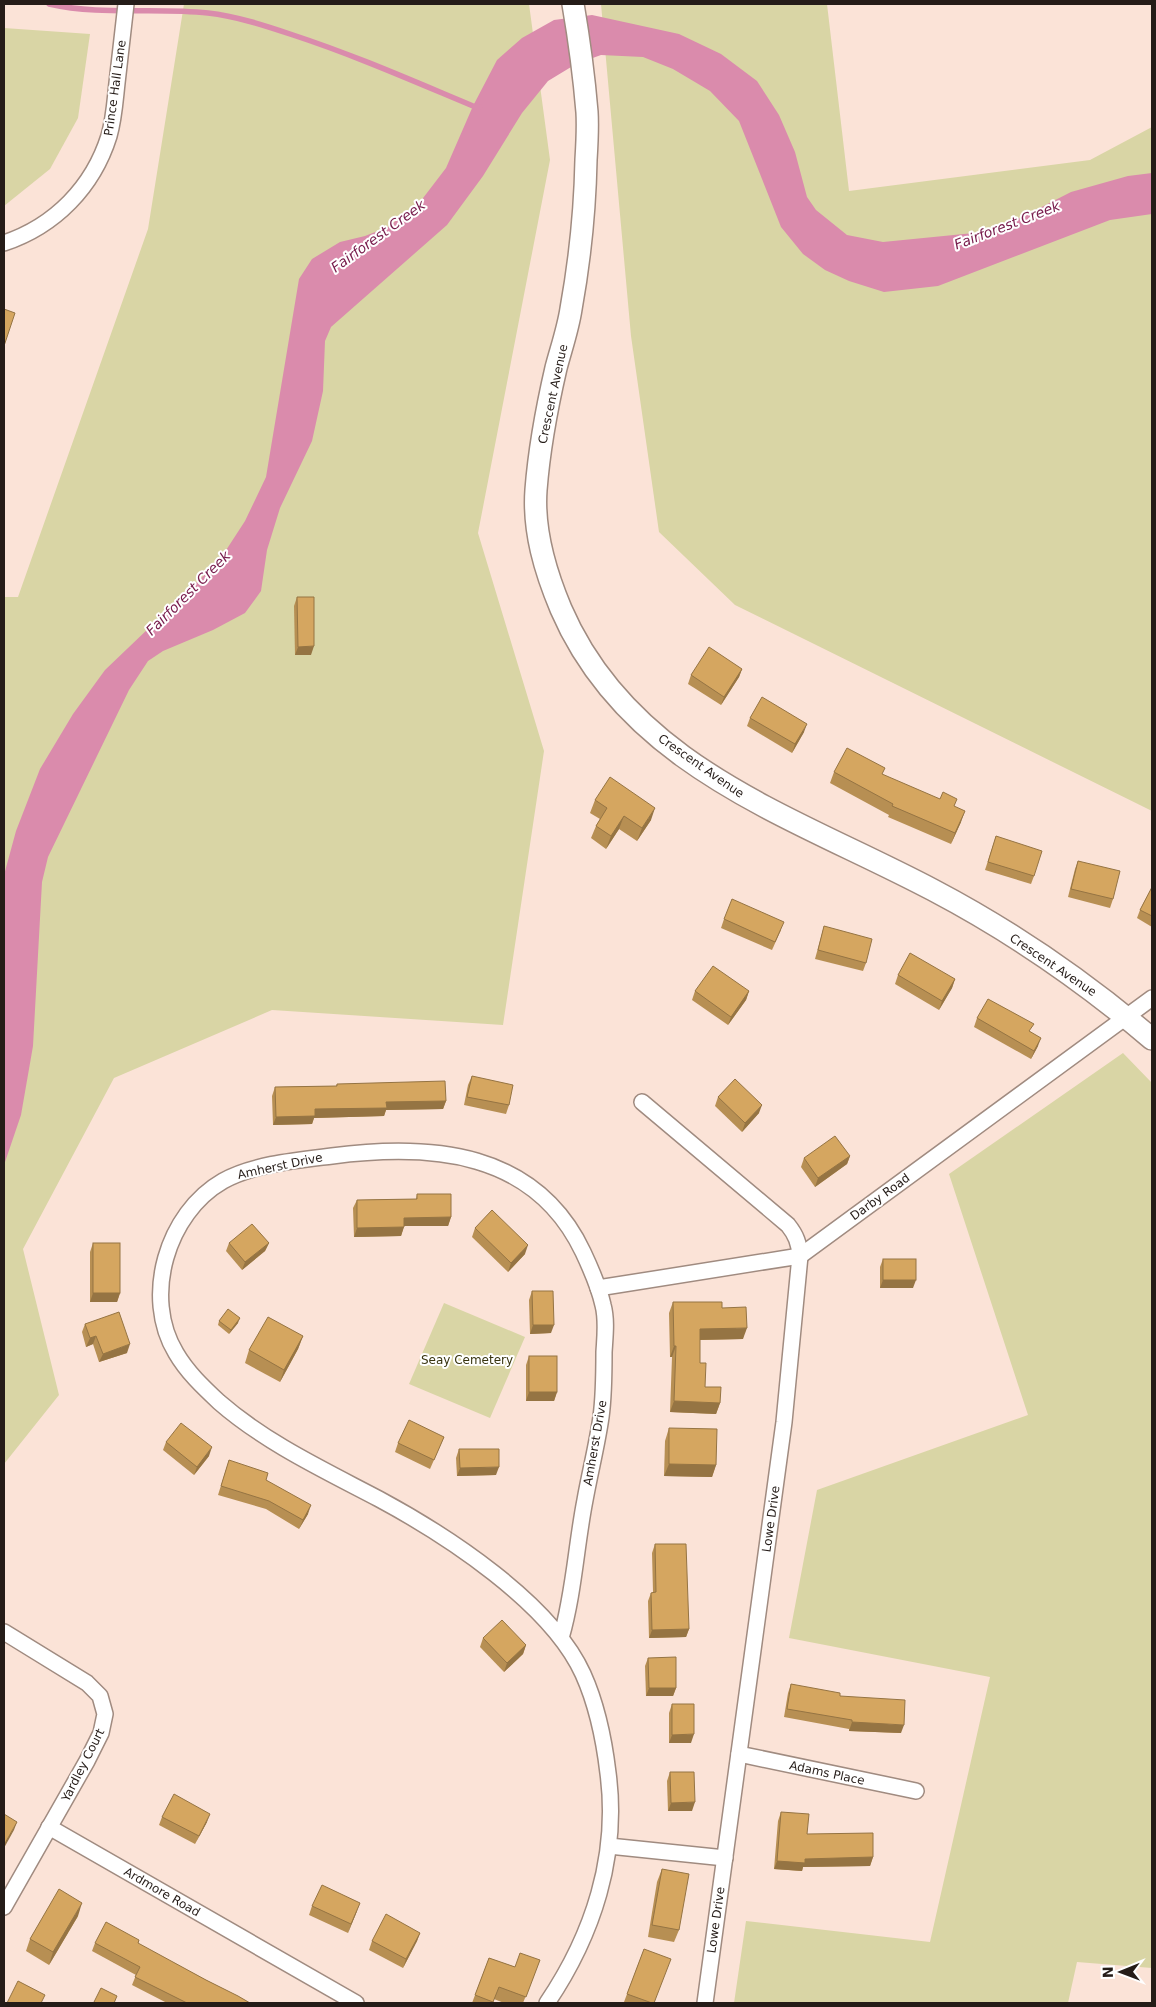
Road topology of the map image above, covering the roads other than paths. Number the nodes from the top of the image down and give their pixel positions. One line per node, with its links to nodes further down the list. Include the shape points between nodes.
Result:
1 (126, 4): 3 (street, Prince Hall Lane, via 114,111 102,157 76,197 58,213 39,227)
2 (573, 4): 5 (street, Crescent Avenue, via 587,116 586,196 580,255 555,373 536,490 541,551 552,589 568,626 588,660 639,722 707,773 746,798 882,864 980,917 1061,969)
3 (4, 243)
4 (1152, 998): 5 (street, Darby Road)
5 (1126, 1017): 6 (street, Crescent Avenue); 8 (street, Darby Road)
6 (1152, 1040)
7 (642, 1102): 8 (street, Lowe Drive, via 788,1225 795,1234)
8 (800, 1256): 9 (street, Darby Road); 12 (street, Lowe Drive, via 784,1422)
9 (598, 1288): 11 (street, Amherst Drive, via 605,1324 601,1418 584,1503 569,1610); 11 (street, Amherst Drive, via 577,1239 551,1204 532,1187 487,1164 410,1151 317,1158 250,1170 224,1180 202,1198 179,1227 170,1244 161,1278 162,1311 173,1347 192,1375 221,1404 302,1459 385,1502 462,1550 533,1608)
10 (4, 1632): 14 (street, Yardley Court, via 87,1683 100,1696 103,1705 101,1733)
11 (561, 1638): 15 (street, Amherst Drive, via 582,1673 602,1733 610,1782)
12 (739, 1754): 13 (street, Adams Place); 16 (street, Lowe Drive)
13 (916, 1791)
14 (49, 1827): 17 (street); 18 (street, Ardmore Road)
15 (609, 1846): 16 (street); 19 (street, Amherst Drive, via 600,1893 586,1935)
16 (725, 1858): 20 (street, Lowe Drive)
17 (4, 1907)
18 (356, 2003)
19 (547, 2003)
20 (705, 2003)

